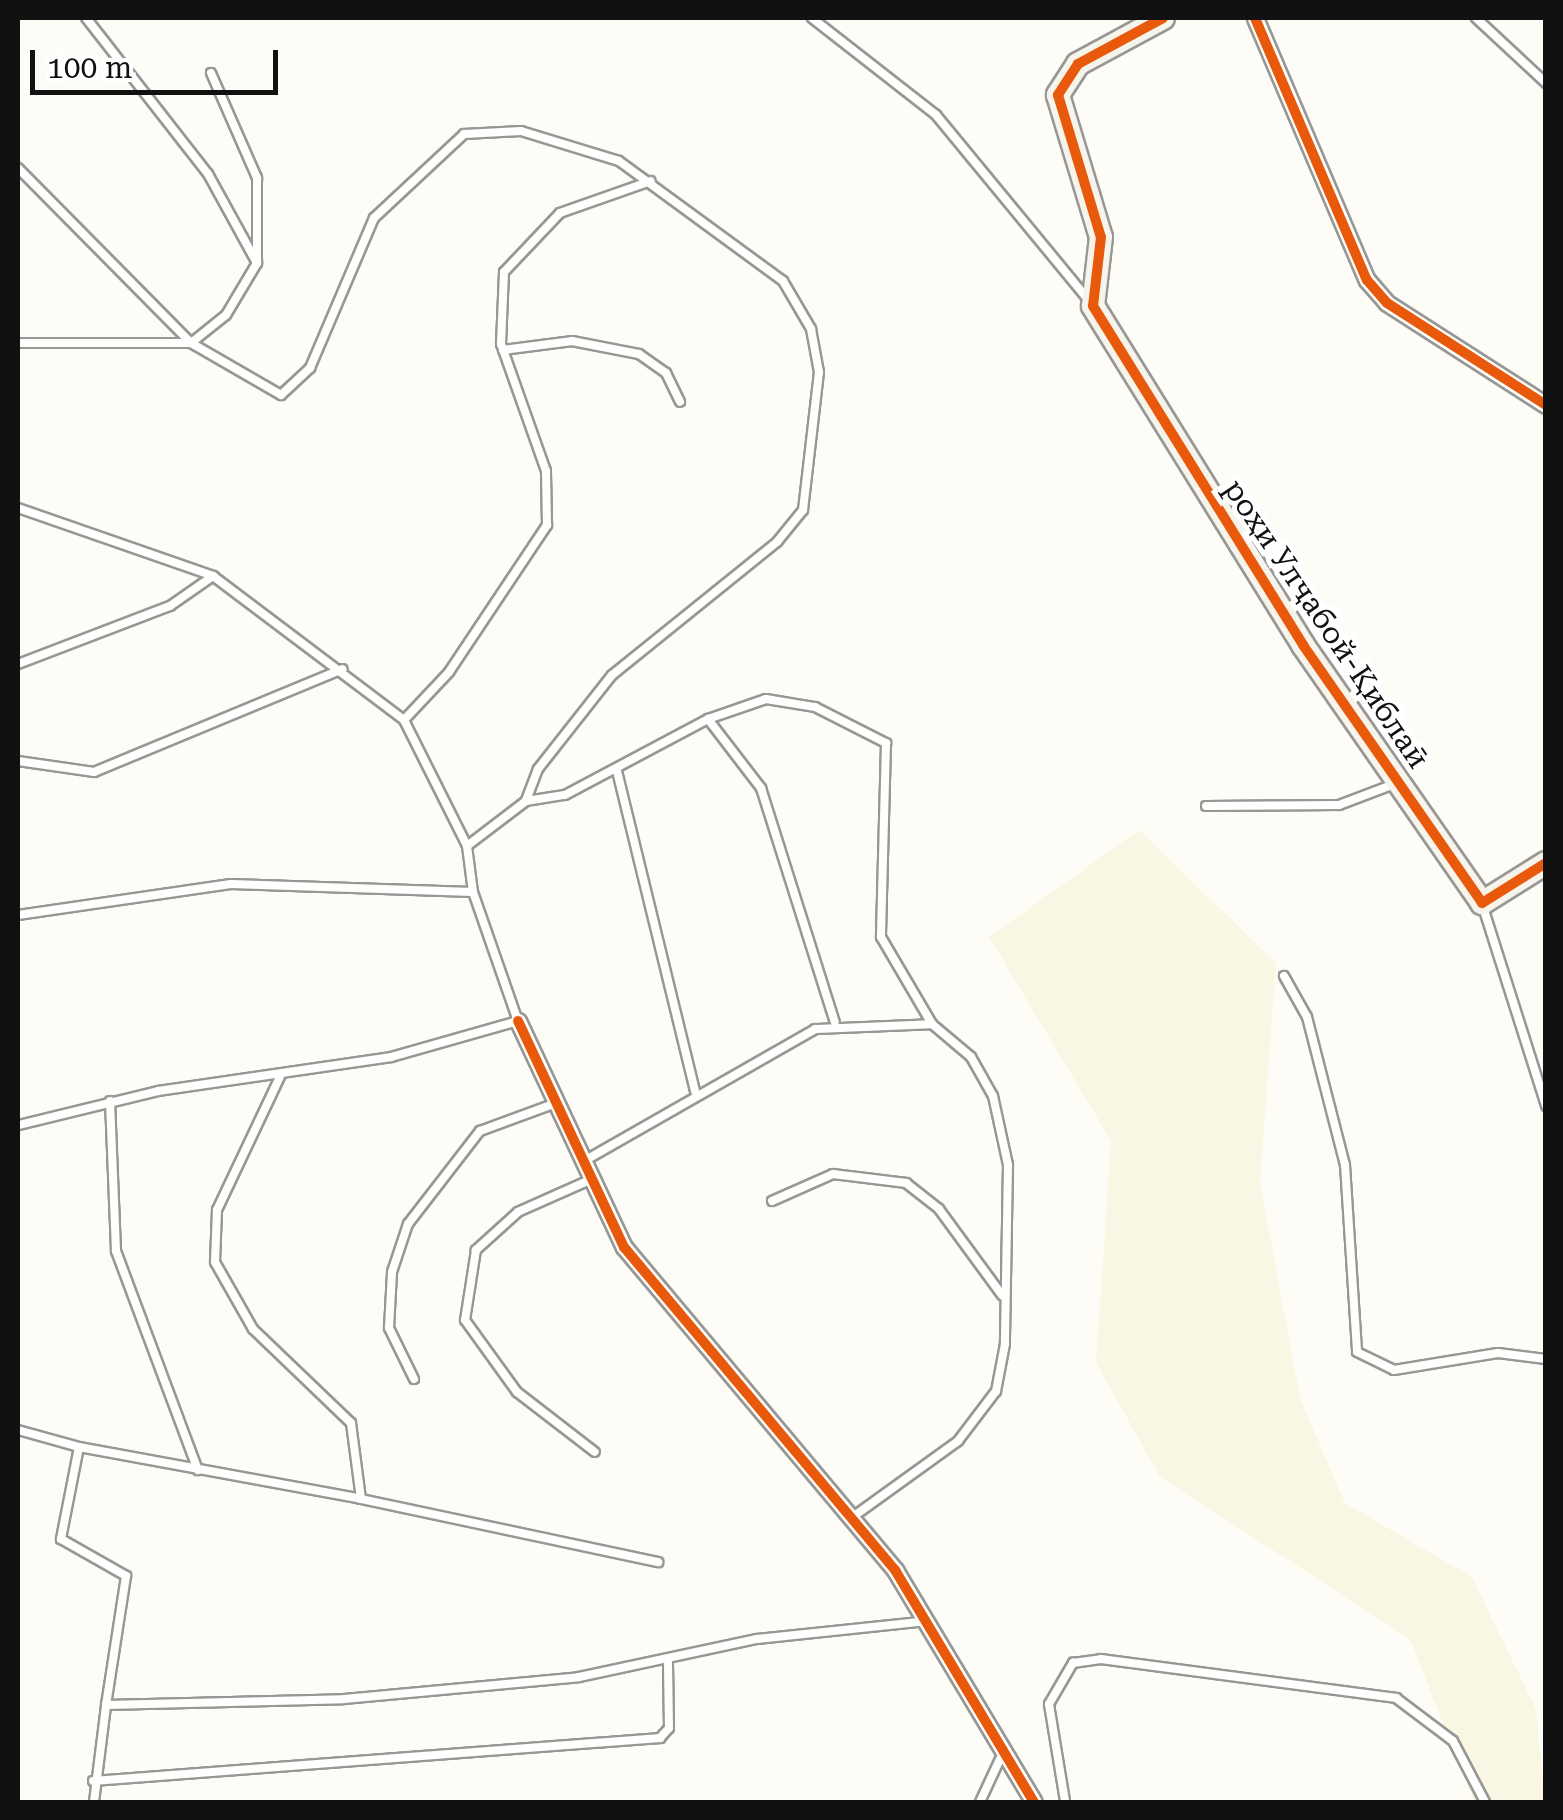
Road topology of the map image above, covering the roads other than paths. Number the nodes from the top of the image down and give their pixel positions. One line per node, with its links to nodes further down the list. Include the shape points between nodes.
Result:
1 (86, 18): 10 (lane, via 208,174)
2 (812, 18): 11 (lane, via 926,105)
3 (1164, 18): 11 (street, via 1078,64 1058,96 1101,237)
4 (1255, 18): 16 (street, via 1367,280 1387,303)
5 (1476, 18): 7 (lane)
6 (211, 73): 10 (lane, via 257,178)
7 (1546, 83)
8 (18, 168): 12 (lane)
9 (650, 180): 12 (lane, via 521,131 489,129 441,147 358,244 310,368 292,392 244,378); 14 (lane, via 560,213 517,249 497,292); 26 (lane, via 750,249 800,307 819,372 809,484 803,510 777,542 612,675 538,769)
10 (257, 263): 12 (lane, via 226,315)
11 (1094, 306): 25 (street, роҳи Улҷабой-Қиблаӣ, via 1303,645)
12 (191, 342): 13 (lane)
13 (18, 343)
14 (502, 350): 15 (lane, via 572,341 638,354 666,373); 22 (lane, via 546,471 547,526 449,672)
15 (680, 402)
16 (1546, 405)
17 (18, 508): 18 (lane)
18 (212, 576): 19 (lane, via 170,606); 20 (lane)
19 (18, 664)
20 (343, 669): 22 (lane); 23 (lane, via 94,772)
21 (708, 719): 24 (lane); 35 (lane, via 761,788); 36 (lane, via 784,700 886,743 881,938)
22 (404, 720): 28 (lane, via 430,756)
23 (18, 761)
24 (618, 770): 26 (lane); 38 (lane)
25 (1402, 781): 27 (lane, via 1339,805); 31 (street, роҳи Улҷабой-Қиблаӣ)
26 (526, 801): 28 (lane)
27 (1206, 806)
28 (467, 846): 30 (lane)
29 (1546, 863): 31 (street)
30 (473, 892): 32 (lane, via 231,884); 34 (lane)
31 (1482, 903): 41 (lane)
32 (18, 915)
33 (1284, 976): 47 (lane, via 1307,1016 1345,1164 1357,1352 1394,1370 1498,1353)
34 (518, 1021): 37 (lane); 40 (street)
35 (834, 1022): 36 (lane); 38 (lane)
36 (932, 1024): 46 (lane, via 972,1057 1002,1129)
37 (280, 1077): 39 (lane); 53 (lane, via 218,1210 215,1262 252,1329 351,1423)
38 (695, 1092): 43 (lane)
39 (110, 1102): 42 (lane); 52 (lane, via 119,1263)
40 (556, 1103): 43 (street); 48 (lane, via 480,1131 408,1224 388,1318)
41 (1546, 1106)
42 (18, 1125)
43 (583, 1161): 44 (street)
44 (592, 1179): 51 (lane, via 518,1212 476,1250 465,1320 506,1380); 54 (street, via 658,1296)
45 (772, 1201): 46 (lane, via 833,1174 906,1183 939,1209)
46 (1003, 1297): 54 (lane, via 1004,1365 985,1408 958,1441)
47 (1546, 1358)
48 (414, 1379)
49 (18, 1430): 50 (lane)
50 (79, 1447): 52 (lane); 58 (lane, via 62,1542 116,1566 128,1589)
51 (595, 1452)
52 (198, 1470): 53 (lane)
53 (362, 1500): 55 (lane)
54 (854, 1516): 56 (street)
55 (658, 1562)
56 (927, 1620): 57 (lane, via 757,1638); 59 (street)
57 (668, 1663): 58 (lane, via 344,1699); 60 (lane, via 670,1728 660,1738)
58 (106, 1705): 60 (lane)
59 (1000, 1758): 62 (lane); 63 (street)
60 (94, 1780): 61 (lane)
61 (94, 1802)
62 (980, 1802)
63 (1034, 1802)
64 (1066, 1802): 65 (lane, via 1050,1704 1067,1668 1101,1659 1396,1698 1453,1741)
65 (1485, 1802)

